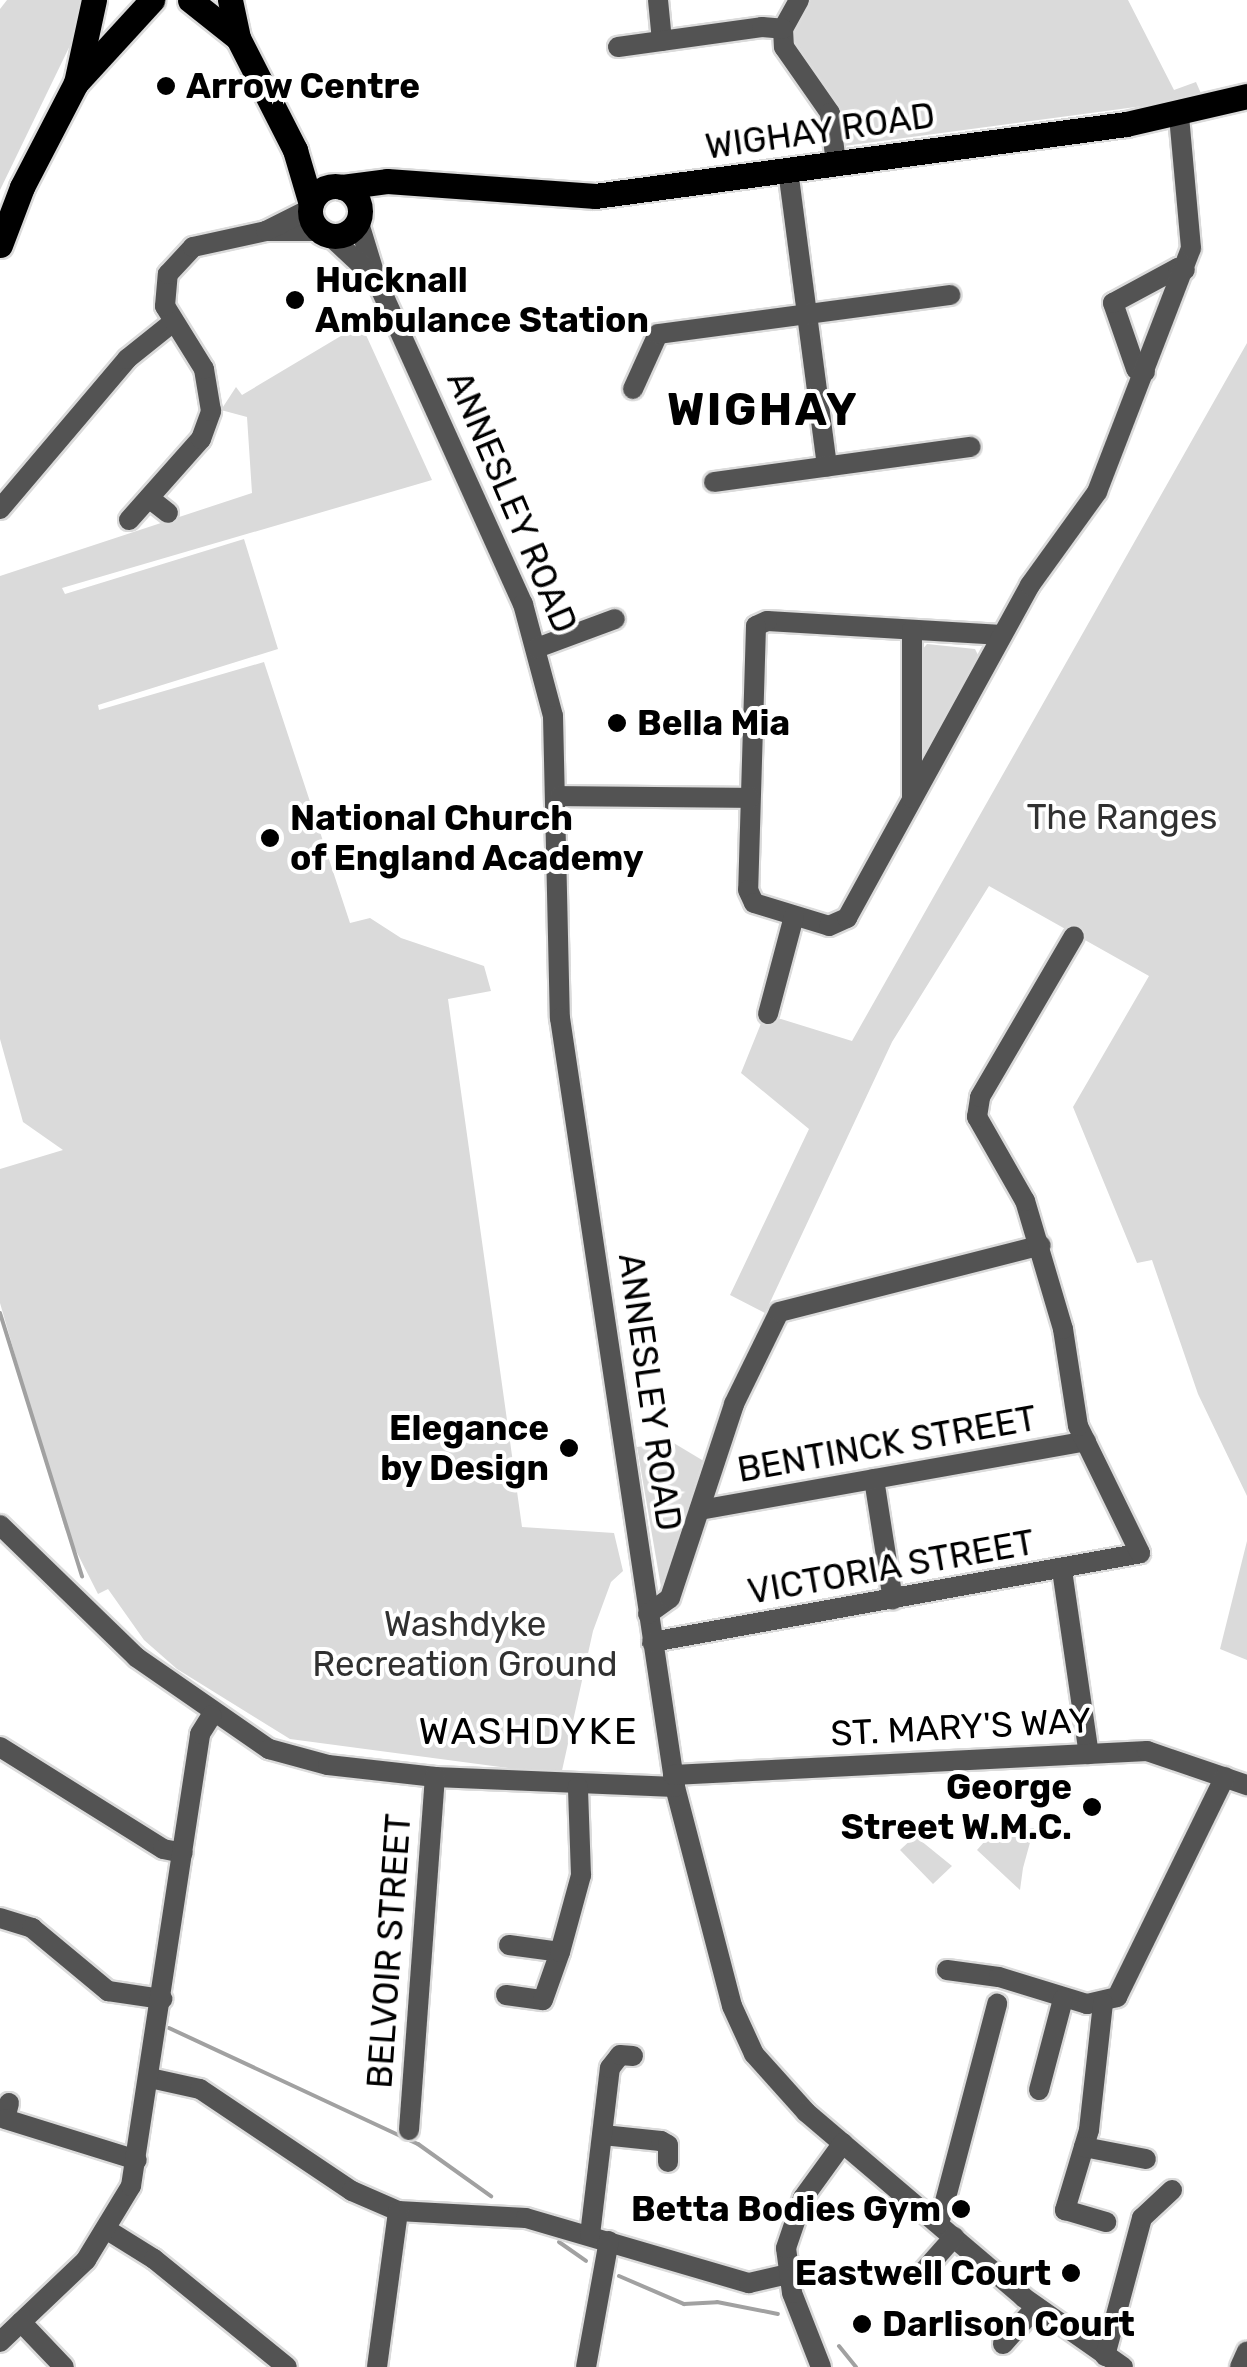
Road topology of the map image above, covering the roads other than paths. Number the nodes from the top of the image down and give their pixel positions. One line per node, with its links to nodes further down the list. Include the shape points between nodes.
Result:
1 (94, 0): 11 (main road)
2 (152, 0): 11 (main road)
3 (190, 0): 8 (main road)
4 (230, 0): 8 (main road)
5 (658, 0): 9 (street)
6 (799, 0): 7 (street)
7 (782, 30): 9 (street); 15 (street, via 789,60 830,113)
8 (238, 38): 14 (main road)
9 (662, 41): 10 (street)
10 (618, 48)
11 (76, 83): 21 (main road)
12 (1247, 96): 13 (main road, WIGHAY ROAD)
13 (1179, 115): 15 (main road, WIGHAY ROAD); 22 (street, via 1192,228)
14 (295, 150): 18 (main road); 20 (main road)
15 (836, 164): 16 (main road, WIGHAY ROAD)
16 (788, 170): 17 (main road, WIGHAY ROAD, via 595,196); 25 (street)
17 (400, 184): 18 (main road, WIGHAY ROAD); 19 (main road)
18 (337, 186): 19 (main road, via 356,198); 20 (main road)
19 (359, 218): 20 (main road, via 346,233); 23 (street, ANNESLEY ROAD)
20 (317, 220): 23 (street, ANNESLEY ROAD); 26 (street, via 193,247 163,291)
21 (0, 245)
22 (1185, 270): 27 (street); 27 (street, via 1124,292 1113,303 1136,370)
23 (376, 279): 39 (street, ANNESLEY ROAD, via 493,528)
24 (950, 296): 25 (street)
25 (807, 314): 28 (street, via 658,334); 30 (street)
26 (172, 323): 32 (street, via 200,360 211,410 201,439); 33 (street, via 127,359)
27 (1144, 372): 38 (street, via 1097,492)
28 (633, 389)
29 (971, 447): 30 (street)
30 (827, 466): 31 (street)
31 (714, 482)
32 (149, 498): 34 (street); 35 (street)
33 (0, 509)
34 (168, 512)
35 (128, 520)
36 (616, 619): 39 (street)
37 (912, 630): 38 (street); 41 (street, via 767,621 756,626); 42 (street)
38 (1002, 635): 42 (street)
39 (538, 648): 40 (street, ANNESLEY ROAD)
40 (560, 796): 41 (street); 53 (street, ANNESLEY ROAD, via 560,1018)
41 (750, 798): 43 (street, via 749,895 760,906)
42 (912, 800): 43 (street, via 847,918 828,926)
43 (794, 916): 45 (street)
44 (1074, 936): 46 (street, via 977,1107 980,1126 1010,1172)
45 (768, 1014)
46 (1040, 1246): 47 (street); 49 (street, via 779,1312 734,1404)
47 (1086, 1441): 48 (street, BENTINCK STREET); 51 (street, VICTORIA STREET, via 1140,1553)
48 (874, 1479): 49 (street, BENTINCK STREET); 52 (street)
49 (700, 1510): 53 (street, via 670,1598)
50 (0, 1525): 55 (street, ST. MARY'S WAY, via 136,1657)
51 (1062, 1570): 52 (street, VICTORIA STREET); 57 (street)
52 (893, 1600): 54 (street, VICTORIA STREET)
53 (648, 1614): 54 (street, ANNESLEY ROAD)
54 (652, 1642): 60 (street, ANNESLEY ROAD)
55 (212, 1714): 58 (street, ST. MARY'S WAY, via 299,1759); 63 (street, via 200,1734)
56 (0, 1747): 63 (street, via 164,1849)
57 (1089, 1754): 59 (street, ST. MARY'S WAY, via 1147,1751); 60 (street, ST. MARY'S WAY)
58 (434, 1777): 62 (street, ST. MARY'S WAY); 77 (street, BELVOIR STREET)
59 (1225, 1778): 61 (street, ST. MARY'S WAY); 71 (street, via 1126,1984)
60 (674, 1781): 62 (street, ST. MARY'S WAY); 79 (street, ANNESLEY ROAD, via 701,1902 744,2035 783,2090)
61 (1247, 1786)
62 (578, 1787): 66 (street, via 582,1875)
63 (183, 1853): 69 (street)
64 (0, 1918): 69 (street, via 32,1928 108,1991)
65 (509, 1945): 66 (street)
66 (560, 1952): 68 (street, via 543,2000)
67 (947, 1970): 70 (street, via 999,1977)
68 (506, 1996)
69 (162, 1999): 74 (street)
70 (1063, 1999): 71 (street); 75 (street)
71 (1103, 2003): 80 (street)
72 (997, 2004): 88 (street)
73 (633, 2056): 78 (street, via 620,2055 610,2068)
74 (150, 2078): 82 (street); 85 (street, via 200,2090 352,2191)
75 (1038, 2090)
76 (5, 2119): 82 (street)
77 (409, 2130)
78 (603, 2135): 83 (street, via 661,2141 668,2145); 89 (street)
79 (844, 2143): 88 (street, ANNESLEY ROAD); 91 (street, via 795,2215)
80 (1084, 2148): 81 (street); 86 (street, via 1065,2210)
81 (1146, 2159)
82 (137, 2160): 87 (street)
83 (668, 2162)
84 (1172, 2190): 97 (street, via 1142,2218)
85 (398, 2210): 89 (street, via 526,2218); 100 (street)
86 (1106, 2222)
87 (109, 2231): 93 (street); 99 (street, via 154,2258)
88 (946, 2231): 90 (street); 92 (street, ANNESLEY ROAD)
89 (599, 2238): 91 (street, via 749,2283); 101 (street)
90 (923, 2272)
91 (788, 2274): 102 (street)
92 (1036, 2307): 95 (street); 97 (street, ANNESLEY ROAD)
93 (21, 2322): 94 (street); 98 (street)
94 (0, 2342)
95 (1003, 2344)
96 (1247, 2351): 103 (street)
97 (1114, 2361)
98 (64, 2367)
99 (286, 2367)
100 (376, 2367)
101 (586, 2367)
102 (821, 2367)
103 (1240, 2367)

